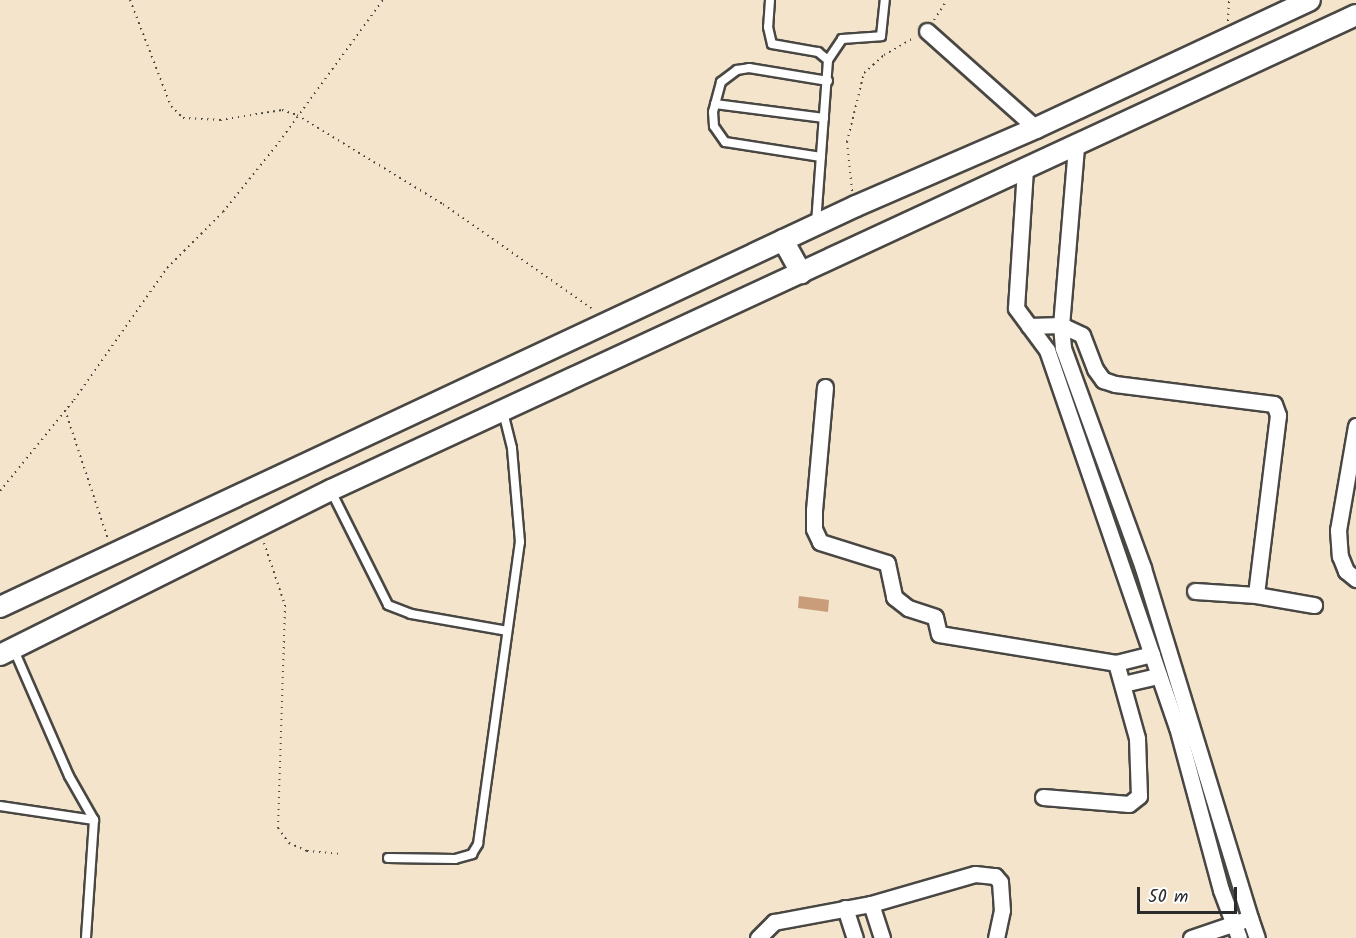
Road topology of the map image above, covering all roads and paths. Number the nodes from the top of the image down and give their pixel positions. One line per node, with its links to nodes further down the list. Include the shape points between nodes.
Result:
1 (130, 0): 12 (path, via 171,106 183,118 231,119 282,110)
2 (383, 0): 12 (path)
3 (770, 0): 9 (lane, via 768,27 772,44 818,52)
4 (885, 0): 9 (lane, via 881,36 842,39)
5 (947, 0): 8 (path)
6 (1310, 0): 14 (street)
7 (1356, 15): 15 (street)
8 (927, 31): 14 (street); 18 (path, via 884,54 864,73 847,142 848,177)
9 (828, 60): 10 (lane)
10 (828, 81): 11 (lane, via 749,68 737,70 721,82); 13 (lane)
11 (714, 104): 13 (lane); 16 (lane, via 714,126 725,142)
12 (299, 115): 22 (path, via 443,204); 26 (path, via 223,212 167,268)
13 (824, 118): 16 (lane)
14 (1036, 128): 18 (street)
15 (1076, 147): 17 (street); 24 (street)
16 (821, 157): 19 (lane)
17 (1025, 169): 21 (street); 23 (street, via 1015,298 1019,316)
18 (856, 206): 19 (street)
19 (816, 225): 20 (street)
20 (783, 240): 21 (street); 22 (street)
21 (801, 273): 27 (street)
22 (611, 322): 32 (street)
23 (1029, 326): 24 (street); 40 (street, via 1047,350)
24 (1060, 326): 35 (street, via 1082,335 1103,380 1274,404 1278,415); 44 (street, via 1063,348 1143,568)
25 (825, 387): 41 (street, via 814,510 814,529 820,542 887,563 894,597 908,608 935,617 939,634)
26 (65, 410): 30 (path); 32 (path)
27 (503, 410): 29 (street); 38 (lane, via 512,448 520,542)
28 (1356, 426): 33 (street, via 1338,530 1340,556 1347,572)
29 (331, 490): 31 (street); 38 (lane, via 388,605 411,614)
30 (0, 491)
31 (257, 526): 39 (street); 49 (path, via 283,589 285,605 278,828 289,843 307,851)
32 (113, 555): 37 (street)
33 (1356, 579)
34 (1195, 591): 35 (street)
35 (1256, 595): 36 (street)
36 (1314, 605)
37 (0, 607)
38 (507, 631): 50 (lane, via 478,844 472,854 455,859)
39 (6, 651): 48 (lane)
40 (1152, 654): 41 (street); 42 (street)
41 (1116, 663): 43 (street)
42 (1159, 675): 43 (street); 45 (street)
43 (1123, 684): 46 (street, via 1137,738 1136,802)
44 (1182, 694): 45 (street); 53 (street)
45 (1167, 699): 54 (street)
46 (1043, 797)
47 (0, 806): 48 (lane)
48 (94, 820): 55 (lane)
49 (340, 854)
50 (388, 858)
51 (871, 904): 52 (street); 58 (street); 59 (street, via 975,874 995,876 1000,882 1002,910)
52 (845, 909): 56 (street, via 774,922); 57 (street)
53 (1250, 918): 54 (street); 61 (street)
54 (1236, 931): 60 (street)
55 (86, 938)
56 (758, 938)
57 (855, 938)
58 (882, 938)
59 (996, 938)
60 (1191, 938)
61 (1257, 938)

